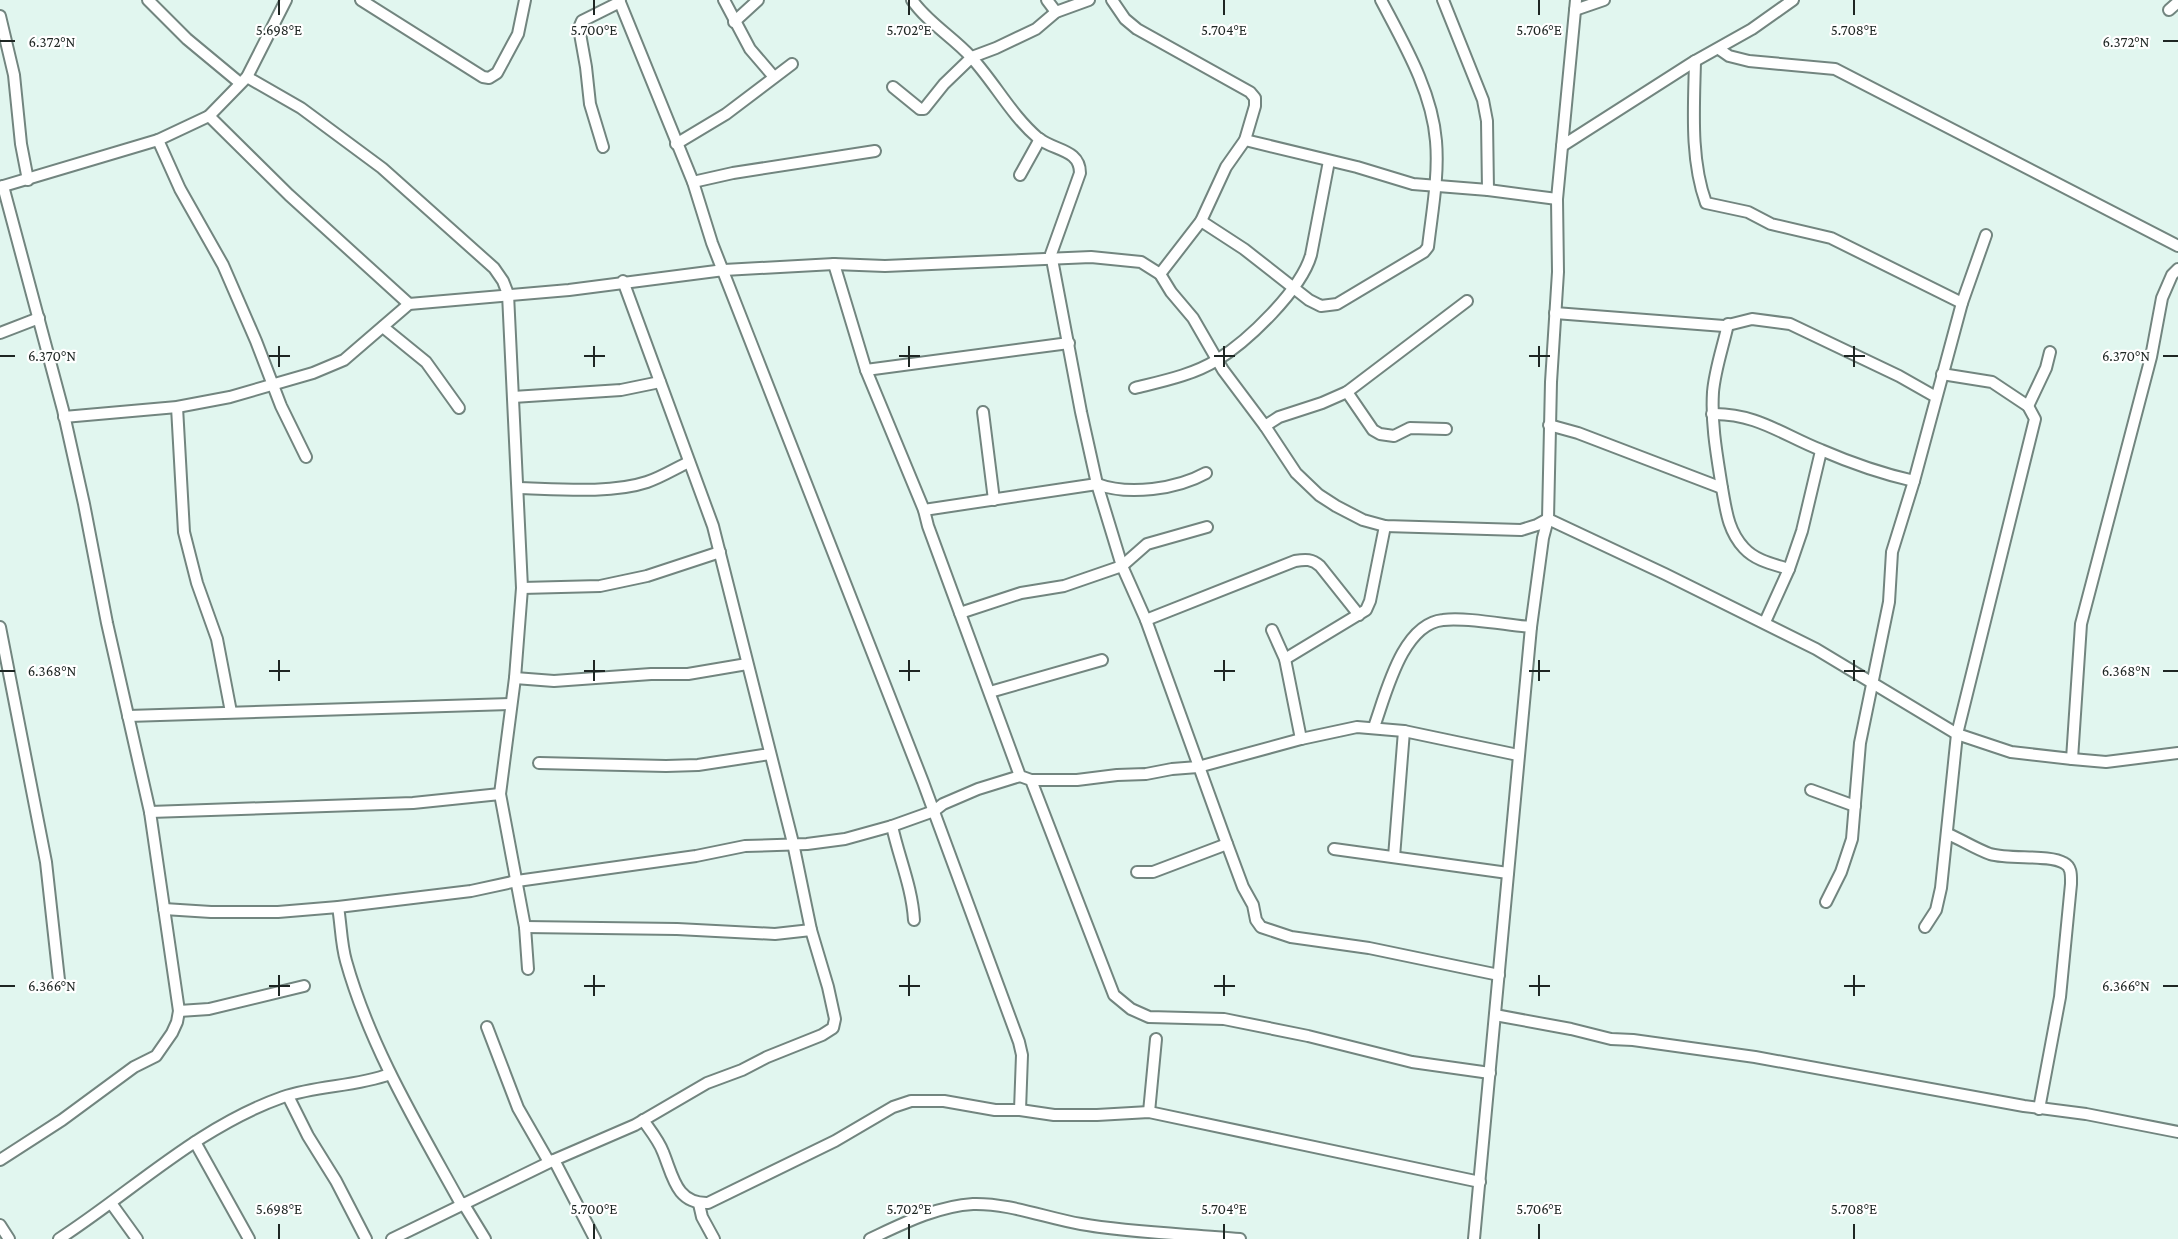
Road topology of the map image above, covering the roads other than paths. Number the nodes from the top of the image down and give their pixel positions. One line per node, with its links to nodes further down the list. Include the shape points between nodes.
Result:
1 (148, 0): 25 (street, via 187,39)
2 (286, 0): 25 (street)
3 (361, 0): 4 (street, via 489,78 497,73 518,34)
4 (525, 0)
5 (724, 0): 19 (street)
6 (758, 0): 19 (street)
7 (912, 0): 21 (street)
8 (1047, 0): 17 (street)
9 (1089, 0): 17 (street)
10 (1112, 0): 30 (street, via 1137,29 1250,92 1255,106)
11 (1381, 0): 40 (street, via 1427,98 1436,140)
12 (1443, 0): 41 (street, via 1483,100)
13 (1604, 0): 16 (street)
14 (1793, 0): 20 (street)
15 (619, 1): 31 (street); 33 (street, via 582,21 579,28 590,104)
16 (1575, 5): 32 (street)
17 (1056, 12): 21 (street, via 1036,29)
18 (0, 16): 37 (street, via 14,75)
19 (734, 22): 24 (street)
20 (1719, 49): 22 (street); 45 (street, via 1749,61 1835,69)
21 (972, 57): 26 (street, via 924,109); 29 (street, via 1022,123)
22 (1695, 61): 32 (street); 55 (street, via 1696,159 1706,203 1831,238)
23 (792, 64): 24 (street)
24 (774, 77): 31 (street, via 726,114)
25 (244, 80): 27 (street); 53 (street, via 301,108 382,168 494,268)
26 (893, 87)
27 (209, 116): 28 (street); 56 (street)
28 (158, 140): 37 (street); 68 (street, via 180,189 223,265)
29 (1040, 140): 36 (street); 46 (street, via 1073,155 1080,164)
30 (1245, 140): 35 (street); 43 (street, via 1226,167)
31 (676, 144): 38 (street)
32 (1562, 146): 42 (street)
33 (603, 147)
34 (875, 151): 38 (street)
35 (1329, 160): 40 (street); 52 (street, via 1311,255)
36 (1020, 175)
37 (28, 180): 39 (street)
38 (693, 182): 49 (street, via 711,243)
39 (1, 187): 58 (street)
40 (1436, 187): 41 (street); 52 (street, via 1428,247 1424,252 1330,307 1321,306)
41 (1488, 190): 42 (street)
42 (1557, 199): 57 (street)
43 (1201, 222): 50 (street); 52 (street)
44 (1986, 235): 55 (street)
45 (2178, 246)
46 (1052, 258): 47 (street, via 885,266); 50 (street, via 1141,262); 62 (street)
47 (834, 264): 49 (street); 65 (street)
48 (2178, 268): 122 (street, via 2162,298 2151,357 2081,624)
49 (724, 270): 51 (street); 129 (street)
50 (1160, 274): 64 (street, via 1193,318)
51 (622, 281): 53 (street); 67 (street)
52 (1294, 288): 64 (street)
53 (508, 294): 56 (street); 71 (street)
54 (1467, 302): 70 (street)
55 (1962, 303): 66 (street)
56 (409, 304): 60 (street)
57 (1555, 313): 59 (street); 80 (street)
58 (39, 318): 61 (street); 78 (street)
59 (1728, 324): 72 (street, via 1752,319 1790,324); 77 (street, via 1713,390)
60 (383, 327): 68 (street, via 344,360); 75 (street, via 426,362)
61 (0, 333)
62 (1069, 343): 65 (street); 87 (street)
63 (2050, 352): 73 (street)
64 (1217, 360): 69 (street, via 1184,375); 79 (street)
65 (866, 370): 91 (street)
66 (1942, 374): 72 (street); 73 (street, via 1992,382)
67 (660, 382): 71 (street, via 621,390); 84 (street)
68 (273, 385): 74 (street); 83 (street)
69 (1135, 388)
70 (1347, 392): 79 (street); 81 (street, via 1373,430 1380,434 1394,436 1410,428)
71 (513, 397): 88 (street)
72 (1936, 397): 86 (street)
73 (2028, 406): 117 (street, via 2035,419)
74 (177, 407): 78 (street); 113 (street, via 183,532 217,639)
75 (459, 408)
76 (982, 412): 90 (street)
77 (1712, 414): 82 (street, via 1739,415); 89 (street)
78 (64, 417): 114 (street)
79 (1265, 426): 93 (street, via 1296,473 1319,495 1363,520)
80 (1549, 426): 89 (street, via 1578,433); 92 (street)
81 (1446, 429)
82 (1821, 450): 86 (street); 97 (street)
83 (306, 458)
84 (689, 462): 88 (street, via 647,482 580,490); 95 (street)
85 (1206, 473): 87 (street, via 1161,488 1120,489)
86 (1914, 481): 110 (street, via 1892,552 1889,602)
87 (1097, 484): 90 (street); 96 (street)
88 (518, 488): 98 (street)
89 (1722, 488): 97 (street, via 1731,530 1742,547 1758,560)
90 (994, 500): 91 (street)
91 (924, 510): 99 (street)
92 (1548, 519): 93 (street, via 1521,530); 102 (street); 104 (street)
93 (1385, 526): 100 (street, via 1370,601)
94 (1207, 527): 96 (street, via 1147,544)
95 (720, 552): 98 (street, via 600,586); 108 (street)
96 (1122, 566): 99 (street, via 1064,586 1021,593); 101 (street)
97 (1789, 570): 102 (street)
98 (522, 588): 109 (street)
99 (960, 613): 111 (street)
100 (1359, 615): 101 (street, via 1320,566 1305,559); 106 (street)
101 (1146, 620): 124 (street)
102 (1765, 622): 110 (street)
103 (0, 627): 149 (street, via 46,862)
104 (1531, 627): 115 (street, via 1443,620 1430,623 1415,633 1405,648); 121 (street)
105 (1272, 630): 106 (street)
106 (1285, 659): 118 (street)
107 (1102, 660): 111 (street)
108 (747, 664): 109 (street, via 688,674 554,681); 120 (street)
109 (514, 678): 112 (street)
110 (1872, 684): 117 (street); 128 (street, via 1860,743)
111 (990, 692): 125 (street)
112 (511, 704): 113 (street); 127 (street)
113 (231, 712): 114 (street)
114 (128, 716): 130 (street)
115 (1374, 727): 116 (street); 118 (street)
116 (1404, 731): 121 (street); 136 (street)
117 (1957, 734): 122 (street, via 2010,752); 132 (street)
118 (1301, 739): 124 (street)
119 (2178, 753): 122 (street, via 2106,762)
120 (770, 754): 123 (street, via 687,765); 133 (street)
121 (1518, 755): 138 (street)
122 (2072, 759)
123 (539, 763)
124 (1198, 766): 125 (street, via 1077,780); 134 (street)
125 (1026, 778): 129 (street, via 969,793); 155 (street, via 1114,995 1131,1009 1149,1017 1224,1019 1412,1062)
126 (1811, 790): 128 (street)
127 (500, 794): 130 (street, via 413,803); 139 (street)
128 (1855, 806): 140 (street, via 1852,839)
129 (934, 811): 131 (street); 159 (street, via 1019,1042)
130 (150, 812): 142 (street)
131 (892, 826): 133 (street, via 845,839); 143 (street, via 908,881)
132 (1948, 834): 145 (street, via 1936,910); 158 (street, via 1990,854 2056,860 2068,865 2070,871 2072,884 2060,997)
133 (793, 843): 139 (street, via 745,846); 146 (street)
134 (1227, 844): 137 (street, via 1153,872); 148 (street, via 1261,927 1291,937 1369,948)
135 (1334, 849): 136 (street)
136 (1394, 857): 138 (street)
137 (1137, 872)
138 (1508, 873): 148 (street)
139 (517, 881): 141 (street, via 471,891); 144 (street)
140 (1826, 902)
141 (338, 907): 142 (street, via 278,912); 156 (street, via 345,959)
142 (164, 909): 151 (street)
143 (914, 920)
144 (525, 927): 146 (street, via 774,934); 147 (street)
145 (1925, 927)
146 (811, 930): 161 (street, via 828,987 835,1019 833,1029 707,1083)
147 (528, 969)
148 (1499, 975): 152 (street)
149 (59, 980)
150 (304, 986): 151 (street, via 209,1009)
151 (179, 1011): 164 (street, via 172,1033 156,1056 134,1067)
152 (1495, 1015): 155 (street); 158 (street, via 1611,1039 1755,1057)
153 (487, 1027): 165 (street, via 518,1108)
154 (1156, 1039): 160 (street)
155 (1490, 1073): 166 (street)
156 (390, 1074): 157 (street); 168 (street)
157 (288, 1096): 163 (street); 175 (street)
158 (2039, 1109): 162 (street)
159 (1020, 1110): 160 (street, via 1054,1115); 169 (street, via 911,1101 893,1107 835,1142)
160 (1149, 1112): 166 (street)
161 (643, 1120): 165 (street); 169 (street, via 662,1149 681,1193)
162 (2178, 1132)
163 (195, 1142): 167 (street); 174 (street)
164 (0, 1160)
165 (551, 1161): 168 (street); 178 (street)
166 (1480, 1182): 182 (street)
167 (111, 1203): 172 (street); 173 (street)
168 (462, 1204): 176 (street); 177 (street)
169 (699, 1204): 179 (street)
170 (0, 1226): 171 (street)
171 (9, 1239)
172 (58, 1239)
173 (137, 1239)
174 (249, 1239)
175 (366, 1239)
176 (392, 1239)
177 (485, 1239)
178 (595, 1239)
179 (714, 1239)
180 (870, 1239): 181 (street, via 929,1214 975,1204 1081,1224)
181 (1240, 1239)
182 (1474, 1239)

